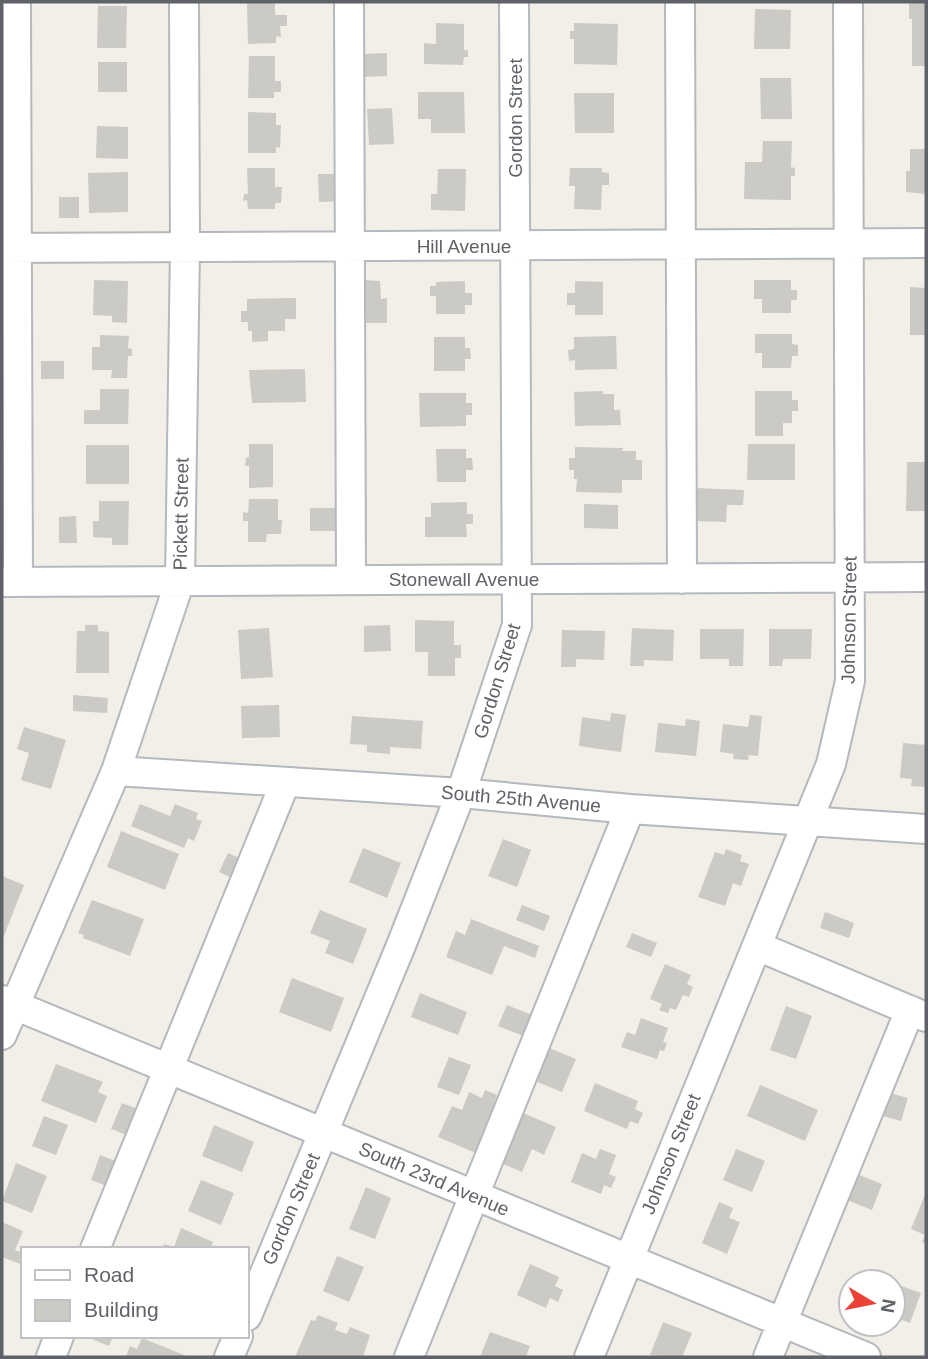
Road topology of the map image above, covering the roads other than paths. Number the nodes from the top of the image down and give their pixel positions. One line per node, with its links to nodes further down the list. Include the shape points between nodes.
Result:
1 (16, 2): 13 (street)
2 (184, 2): 11 (street, Pickett Street)
3 (349, 2): 12 (street)
4 (514, 2): 10 (street, Gordon Street)
5 (680, 2): 9 (street)
6 (848, 2): 8 (street, Johnson Street)
7 (926, 243): 8 (street, Hill Avenue)
8 (848, 244): 9 (street, Hill Avenue); 14 (street, Johnson Street)
9 (681, 245): 10 (street, Hill Avenue); 17 (street)
10 (516, 246): 12 (street, Hill Avenue); 16 (street, Gordon Street)
11 (185, 247): 12 (street, Hill Avenue); 13 (street, Hill Avenue); 19 (street, Pickett Street)
12 (350, 247): 18 (street)
13 (9, 248): 20 (street)
14 (850, 577): 15 (street, Stonewall Avenue); 17 (street, Stonewall Avenue); 25 (street, Johnson Street, via 850,681 831,764)
15 (926, 577)
16 (517, 579): 17 (street, Stonewall Avenue); 18 (street, Stonewall Avenue); 23 (street, Gordon Street, via 517,625)
17 (682, 579)
18 (351, 580): 19 (street, Stonewall Avenue)
19 (180, 581): 20 (street, Stonewall Avenue); 21 (street, Pickett Street)
20 (10, 582)
21 (116, 771): 22 (street, South 25th Avenue); 28 (street, Pickett Street)
22 (285, 783): 23 (street, South 25th Avenue); 31 (street)
23 (461, 793): 24 (street, South 25th Avenue); 32 (street, Gordon Street)
24 (630, 809): 25 (street, South 25th Avenue); 33 (street)
25 (807, 821): 26 (street, South 25th Avenue); 27 (street, Johnson Street)
26 (926, 830)
27 (757, 946): 29 (street); 35 (street, Johnson Street)
28 (8, 1002): 30 (street, Pickett Street); 31 (street, South 23rd Avenue)
29 (918, 1013): 37 (street)
30 (2, 1035)
31 (168, 1069): 32 (street, South 23rd Avenue); 34 (street)
32 (323, 1133): 33 (street, South 23rd Avenue); 36 (street, Gordon Street)
33 (474, 1196): 35 (street, South 23rd Avenue); 42 (street)
34 (96, 1247)
35 (628, 1259): 37 (street, South 23rd Avenue); 43 (street, Johnson Street)
36 (248, 1314)
37 (782, 1323): 44 (street); 45 (street, South 23rd Avenue)
38 (58, 1338): 40 (street)
39 (237, 1338): 41 (street)
40 (51, 1357)
41 (229, 1357)
42 (410, 1357)
43 (589, 1357)
44 (768, 1357)
45 (866, 1357)

